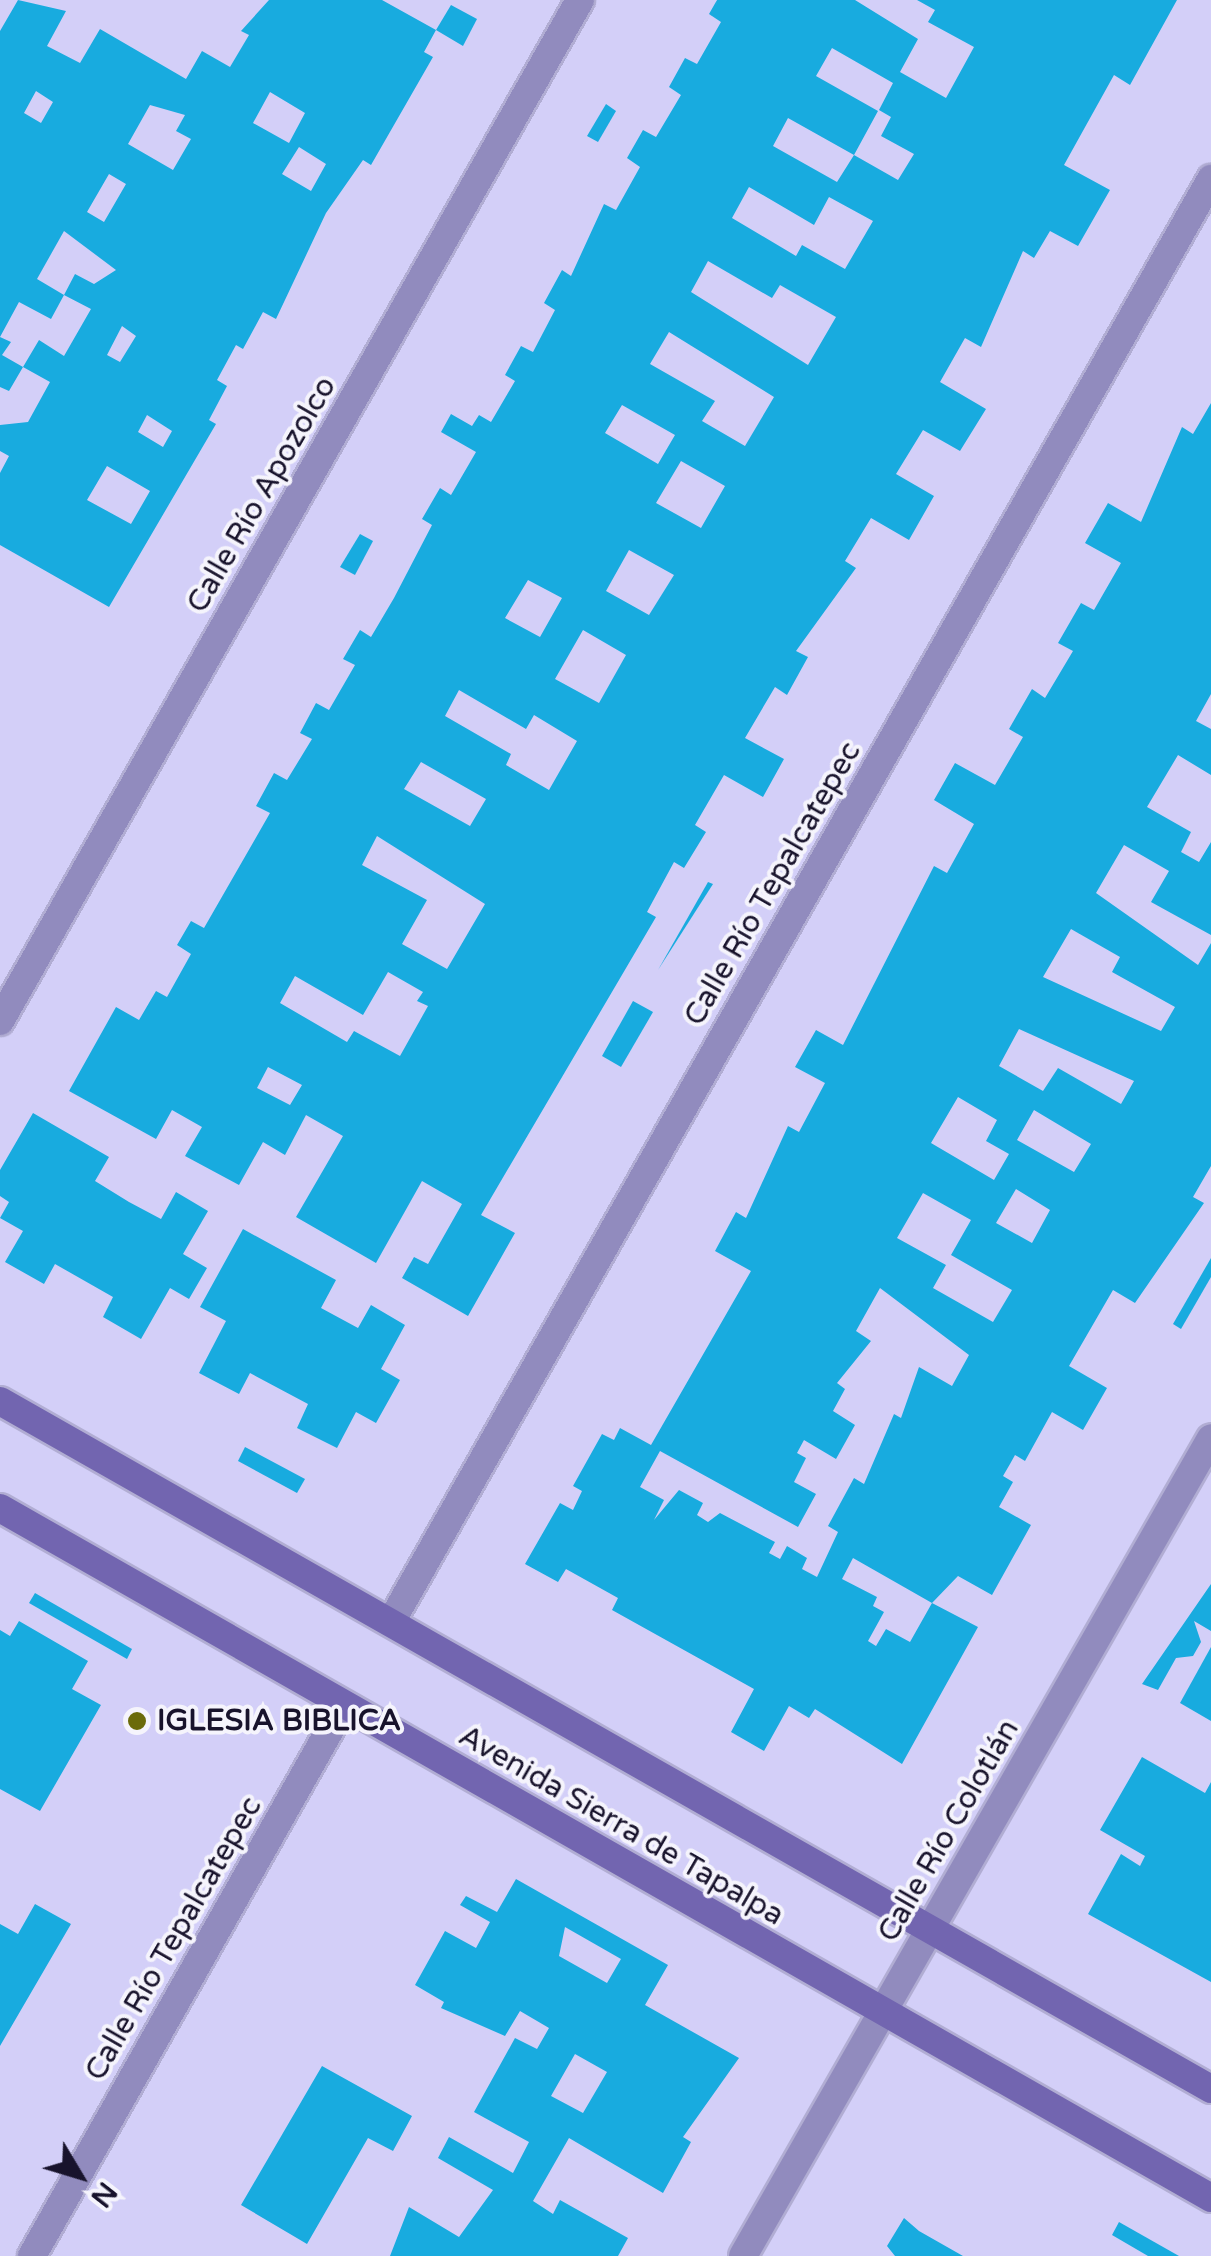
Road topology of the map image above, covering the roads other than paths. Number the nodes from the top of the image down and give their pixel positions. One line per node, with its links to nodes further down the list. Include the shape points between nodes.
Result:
1 (580, 0): 3 (street, Calle Río Apozolco)
2 (1211, 179): 7 (street, Calle Río Tepalcatepec)
3 (0, 1021)
4 (0, 1400): 7 (main road, Avenida Sierra de Tapalpa)
5 (1211, 1438): 9 (street, Calle Río Colotlán)
6 (0, 1508): 8 (main road, Avenida Sierra de Tapalpa)
7 (390, 1622): 9 (main road, Avenida Sierra de Tapalpa)
8 (344, 1706): 10 (main road, Avenida Sierra de Tapalpa); 13 (street, Calle Río Tepalcatepec)
9 (930, 1929): 10 (street, Calle Río Colotlán); 11 (main road, Avenida Sierra de Tapalpa)
10 (884, 2012): 12 (main road, Avenida Sierra de Tapalpa); 14 (street, Calle Río Colotlán)
11 (1211, 2088)
12 (1211, 2198)
13 (32, 2256)
14 (743, 2256)

